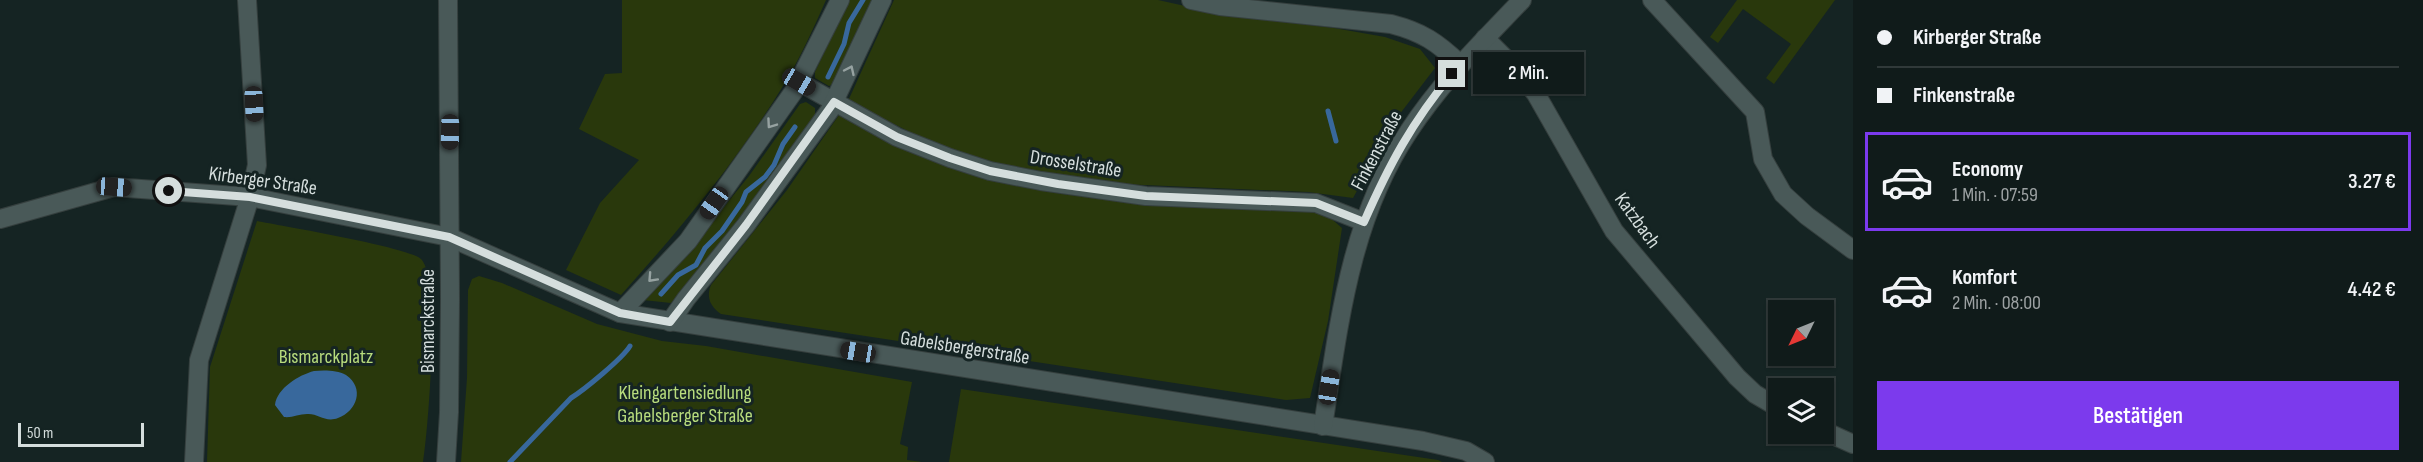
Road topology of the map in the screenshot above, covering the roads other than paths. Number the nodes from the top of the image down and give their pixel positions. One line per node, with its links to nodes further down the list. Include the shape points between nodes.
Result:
1 (247, 0): 12 (street, via 257,165)
2 (448, 0): 15 (street, Bismarckstraße)
3 (840, 0): 10 (street)
4 (882, 0): 11 (street, one-way to 4)
5 (1191, 0): 9 (street, via 1391,24 1415,30)
6 (1521, 0): 8 (street, Finkenstraße)
7 (1652, 0): 16 (street, via 1755,112 1763,159 1783,194)
8 (1485, 38): 9 (street, Finkenstraße); 19 (street, Katzbach, via 1536,94 1614,231 1737,377)
9 (1460, 64): 14 (street, Finkenstraße, via 1408,132)
10 (799, 82): 11 (street, Drosselstraße); 17 (street, one-way to 17, via 688,241)
11 (834, 102): 14 (street, Drosselstraße, via 897,137 990,171 1146,196 1307,202); 18 (street)
12 (250, 197): 13 (street, Kirberger Straße, via 114,187); 15 (street, Kirberger Straße); 23 (street, via 199,360)
13 (0, 219)
14 (1364, 222): 20 (street, Finkenstraße, via 1348,279)
15 (449, 237): 17 (street, Gabelsbergerstraße); 24 (street, Bismarckstraße, via 450,391)
16 (1853, 250)
17 (620, 313): 18 (street, Gabelsbergerstraße)
18 (670, 322): 20 (street, Gabelsbergerstraße)
19 (1768, 402)
20 (1323, 426): 25 (street, Gabelsbergerstraße, via 1454,448)
21 (1834, 435): 22 (street)
22 (1853, 444)
23 (194, 462)
24 (446, 462)
25 (1485, 462)

